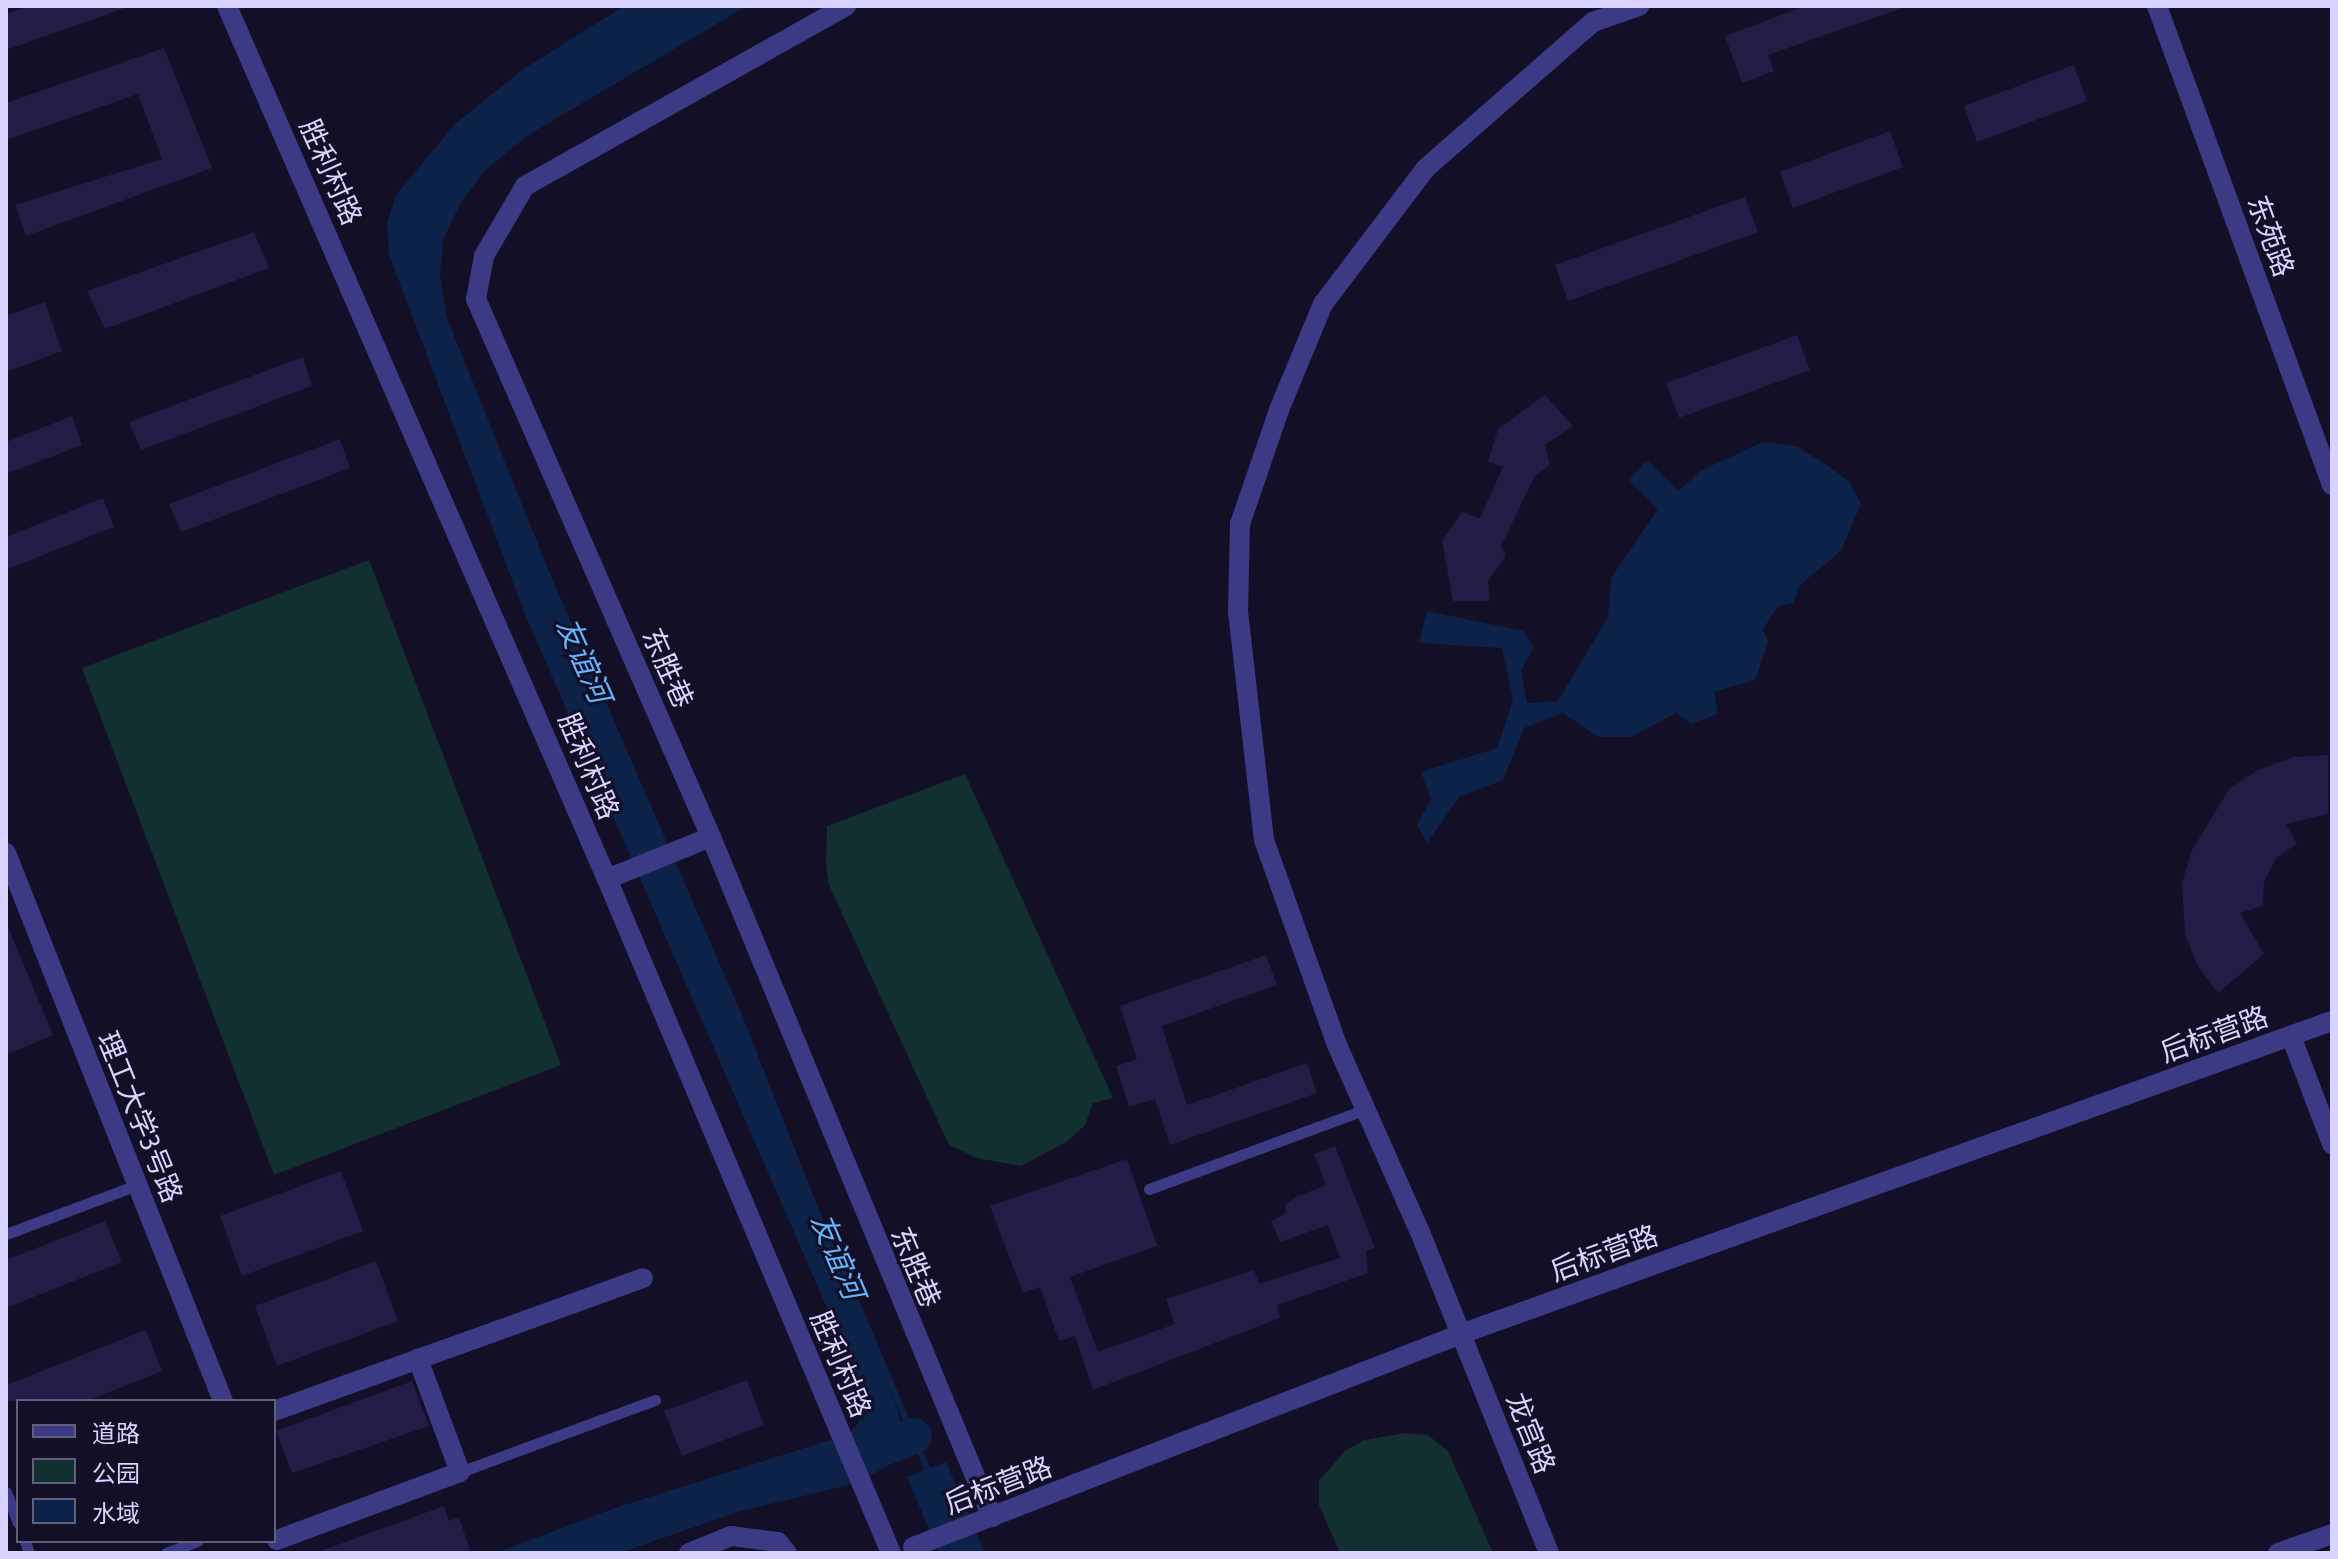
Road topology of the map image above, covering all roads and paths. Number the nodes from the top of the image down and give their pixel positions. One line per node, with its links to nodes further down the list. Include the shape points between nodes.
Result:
1 (227, 6): 8 (street, 胜利村路)
2 (846, 6): 6 (street, 东胜巷, via 525,186 484,256 476,299)
3 (1639, 6): 11 (street, 龙宫路, via 1593,22 1425,169 1323,304 1240,524 1238,612 1264,840)
4 (2157, 6): 5 (street, 东苑路)
5 (2332, 485)
6 (702, 840): 8 (street); 24 (street, 东胜巷)
7 (6, 853): 13 (street, 理工大学3号路)
8 (607, 879): 33 (street, 胜利村路)
9 (2332, 1021): 10 (street, 后标营路)
10 (2291, 1036): 12 (street); 17 (street, 后标营路)
11 (1364, 1110): 14 (lane); 17 (street, 龙宫路)
12 (2332, 1144)
13 (137, 1185): 15 (lane); 19 (street, 理工大学3号路)
14 (1149, 1189)
15 (6, 1234)
16 (643, 1278): 18 (street)
17 (1461, 1334): 24 (street, 后标营路); 34 (street, 龙宫路)
18 (418, 1359): 21 (street); 22 (street)
19 (222, 1399)
20 (655, 1400): 22 (lane)
21 (276, 1410)
22 (460, 1472): 27 (street)
23 (6, 1492): 25 (lane)
24 (992, 1517): 29 (street, 后标营路)
25 (16, 1518)
26 (2332, 1534): 35 (street)
27 (278, 1542)
28 (193, 1543): 30 (lane)
29 (907, 1550)
30 (166, 1553)
31 (689, 1553): 32 (street, via 731,1536 778,1542)
32 (787, 1553)
33 (891, 1553)
34 (1549, 1553)
35 (2278, 1553)

